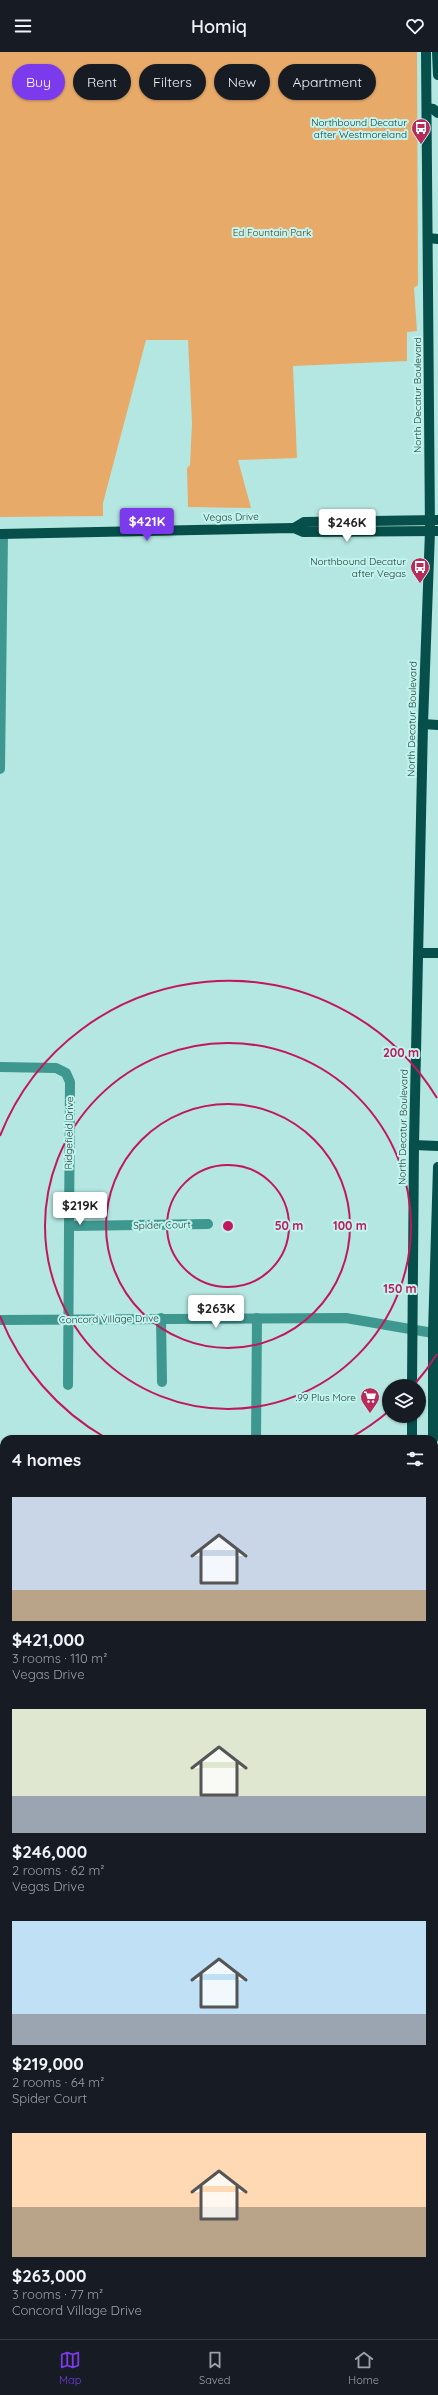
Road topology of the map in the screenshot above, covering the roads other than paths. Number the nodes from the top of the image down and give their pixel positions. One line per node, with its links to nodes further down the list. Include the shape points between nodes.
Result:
1 (426, 52): 4 (main road, North Decatur Boulevard)
2 (437, 52): 3 (main road)
3 (438, 75)
4 (427, 108): 5 (main road); 6 (main road, North Decatur Boulevard)
5 (438, 113)
6 (433, 223): 7 (main road, North Decatur Boulevard)
7 (433, 238): 8 (main road, North Decatur Boulevard)
8 (434, 520): 9 (main road, Vegas Drive, via 304,522); 10 (main road, North Decatur Boulevard)
9 (294, 528): 10 (main road, Vegas Drive, via 302,532); 11 (main road, Vegas Drive)
10 (434, 532): 12 (main road, North Decatur Boulevard)
11 (2, 534): 14 (street)
12 (423, 724): 13 (main road); 15 (main road, North Decatur Boulevard)
13 (438, 725)
14 (0, 769)
15 (419, 953): 16 (main road); 18 (main road, North Decatur Boulevard)
16 (438, 953)
17 (0, 1067): 22 (street, Ridgefield Drive, via 56,1068 66,1073 70,1082)
18 (414, 1145): 19 (main road); 27 (main road, North Decatur Boulevard)
19 (438, 1146)
20 (438, 1167): 28 (main road)
21 (208, 1224): 22 (street, Spider Court)
22 (68, 1226): 25 (street, Ridgefield Drive)
23 (161, 1318): 24 (street, Concord Village Drive); 25 (street, Concord Village Drive); 30 (street)
24 (257, 1318): 27 (street, Concord Village Drive, via 346,1318); 33 (street)
25 (68, 1319): 26 (street, Concord Village Drive); 31 (street, Ridgefield Drive)
26 (0, 1320)
27 (412, 1330): 28 (street, Concord Village Drive); 29 (main road, North Decatur Boulevard)
28 (433, 1333): 35 (main road)
29 (412, 1379)
30 (162, 1382)
31 (68, 1385)
32 (412, 1423): 34 (main road)
33 (256, 1435)
34 (412, 1435)
35 (433, 1435)

